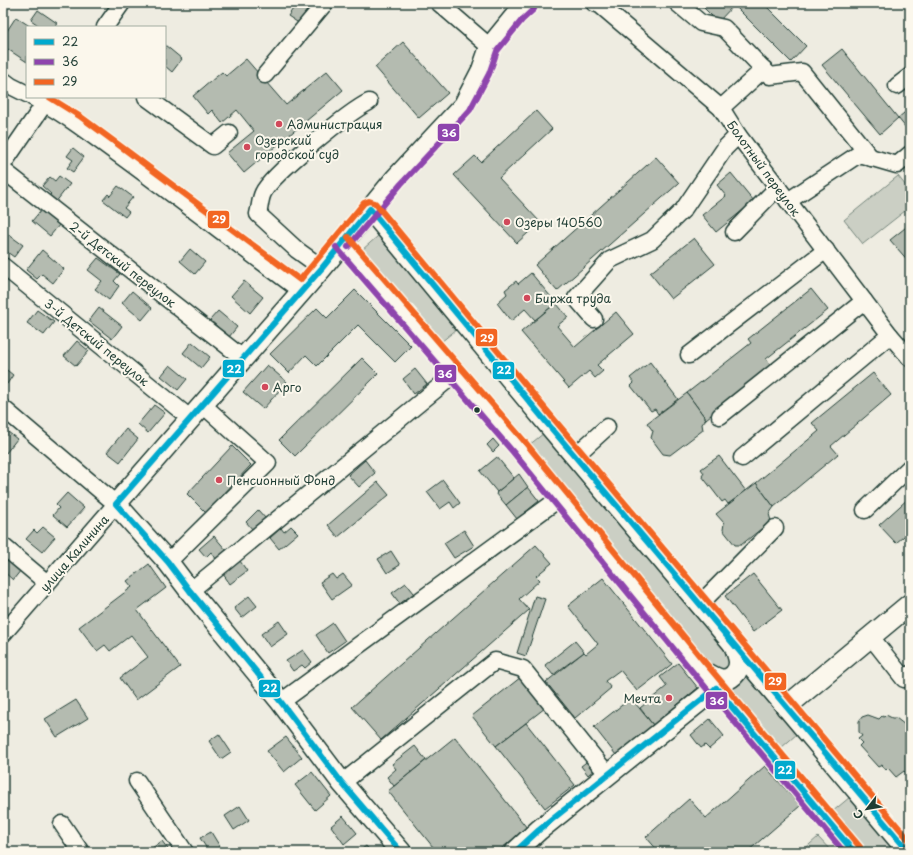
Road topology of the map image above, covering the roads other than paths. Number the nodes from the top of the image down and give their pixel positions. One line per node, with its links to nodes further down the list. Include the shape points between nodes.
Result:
1 (122, 3): 7 (street)
2 (325, 3): 10 (street)
3 (439, 3): 8 (street)
4 (528, 3): 8 (main road)
5 (594, 3): 18 (street, Болотный переулок, via 600,5)
6 (677, 3): 9 (street, via 701,23 724,28)
7 (106, 26)
8 (490, 47): 27 (main road, улица Калинина, via 482,70 464,105 395,179)
9 (764, 69): 18 (street); 22 (street, via 770,76 802,72)
10 (265, 75)
11 (910, 76): 13 (street)
12 (3, 80): 14 (street)
13 (897, 86)
14 (26, 94)
15 (147, 98): 19 (street, via 214,146)
16 (42, 99): 23 (street); 35 (street)
17 (369, 102): 34 (street, via 360,106 310,146 263,192 258,214 297,250)
18 (721, 108): 20 (street, Болотный переулок)
19 (229, 133)
20 (738, 135): 25 (street, Болотный переулок); 37 (street, via 725,148 683,210 652,240 610,260 576,298)
21 (910, 154): 22 (street, via 897,165)
22 (871, 158): 26 (street, via 859,154)
23 (3, 164)
24 (3, 170): 41 (street, 2-й Детский переулок)
25 (778, 187): 26 (street, Болотный переулок); 29 (street)
26 (788, 201): 31 (street, Болотный переулок)
27 (370, 210): 28 (main road); 30 (main road, улица Калинина)
28 (387, 228): 32 (main road, via 369,228 355,240); 47 (main road)
29 (734, 232)
30 (342, 242): 32 (main road); 34 (main road, улица Калинина)
31 (826, 250): 36 (street, Болотный переулок); 39 (street)
32 (357, 259): 42 (main road)
33 (3, 266): 44 (street, 3-й Детский переулок)
34 (322, 268): 35 (main road, улица Калинина)
35 (301, 291): 41 (main road, улица Калинина)
36 (864, 301): 38 (street, Болотный переулок); 45 (street)
37 (594, 319)
38 (890, 335): 40 (street, Болотный переулок); 48 (street)
39 (689, 355)
40 (910, 358)
41 (244, 359): 44 (main road, улица Калинина)
42 (456, 373): 50 (main road); 57 (street)
43 (3, 408): 51 (street)
44 (197, 412): 51 (main road, улица Калинина); 55 (street, 3-й Детский переулок, via 268,463)
45 (720, 416)
46 (607, 427): 47 (street)
47 (575, 456): 58 (main road)
48 (742, 458)
49 (910, 467): 52 (street)
50 (560, 498): 63 (main road); 66 (street)
51 (116, 504): 55 (main road); 56 (street, улица Калинина)
52 (865, 510)
53 (775, 528): 58 (street)
54 (3, 546): 56 (street)
55 (168, 562): 57 (main road)
56 (47, 583): 60 (street, улица Калинина)
57 (190, 591): 66 (main road)
58 (700, 604): 62 (main road)
59 (910, 604): 61 (main road)
60 (3, 634)
61 (871, 636): 64 (street, via 904,679); 67 (main road)
62 (734, 645): 63 (main road, via 739,660 739,668 735,674 718,679); 67 (main road)
63 (701, 670): 65 (main road)
64 (910, 674)
65 (716, 688): 68 (main road); 76 (main road)
66 (280, 702): 70 (main road)
67 (786, 707): 77 (main road)
68 (608, 775): 70 (street, via 523,669 495,661); 75 (main road)
69 (137, 781): 73 (street)
70 (342, 783): 74 (main road)
71 (62, 824): 72 (street)
72 (81, 852)
73 (185, 852)
74 (401, 852)
75 (515, 852)
76 (854, 852)
77 (909, 852)

